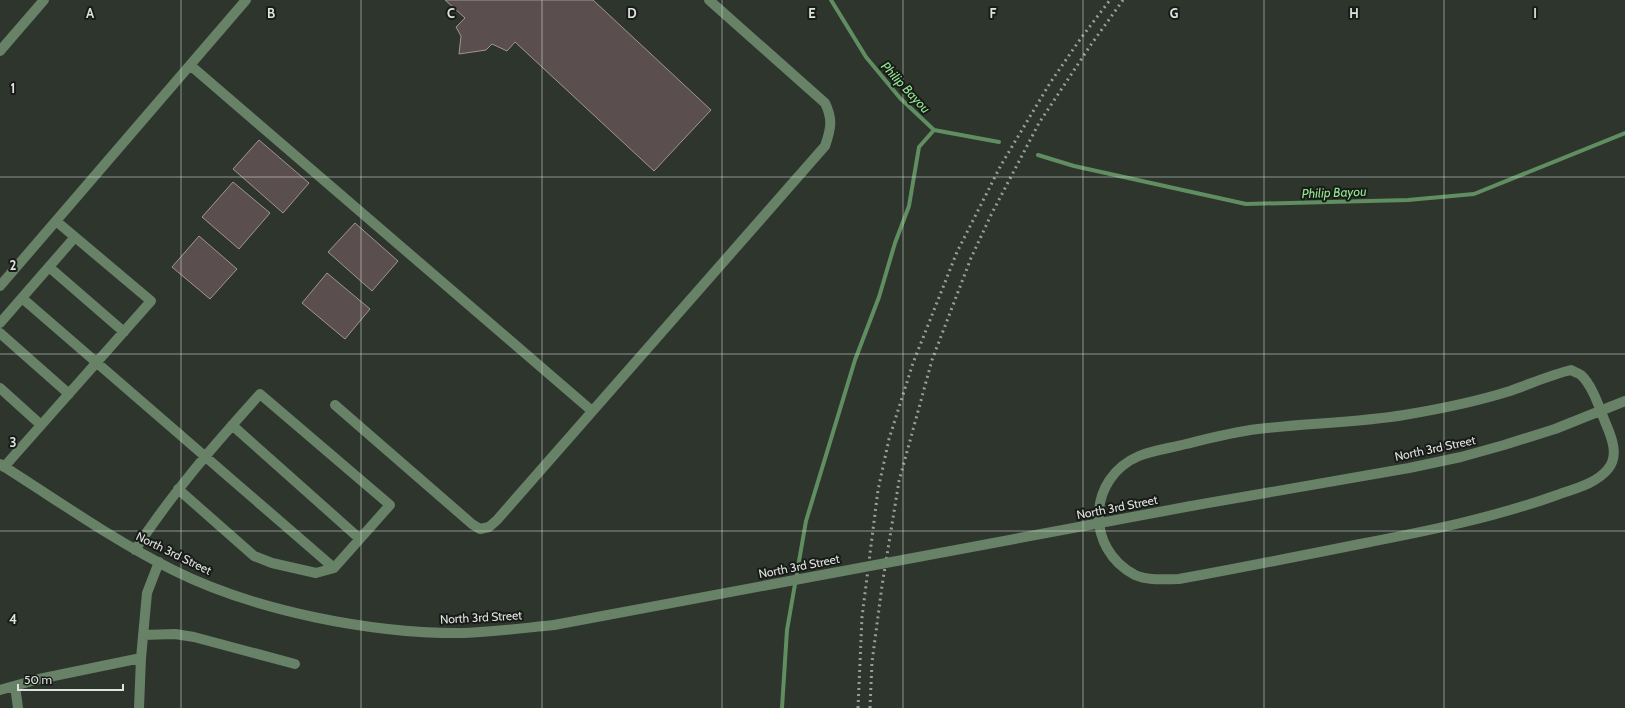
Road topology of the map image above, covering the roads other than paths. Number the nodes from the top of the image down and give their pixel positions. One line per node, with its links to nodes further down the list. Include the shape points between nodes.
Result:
1 (44, 0): 4 (street)
2 (246, 0): 5 (street)
3 (709, 0): 19 (street, via 826,103 831,115 830,132 825,146)
4 (0, 51)
5 (190, 65): 6 (street); 19 (street)
6 (56, 220): 7 (street); 9 (street)
7 (76, 237): 8 (street); 12 (street, via 151,301)
8 (49, 267): 10 (street); 12 (street)
9 (0, 286)
10 (22, 298): 11 (street); 14 (street)
11 (0, 322)
12 (124, 332): 14 (street)
13 (0, 333): 16 (street)
14 (97, 363): 16 (street); 23 (street)
15 (0, 388): 21 (street)
16 (69, 394): 21 (street)
17 (1625, 401): 20 (street, North 3rd Street)
18 (335, 405): 19 (street, via 480,529 489,527 497,520)
19 (592, 411)
20 (1600, 412): 20 (street, via 1589,385 1581,375 1570,370 1510,391 1455,406 1358,421 1258,429 1220,436 1160,450 1123,465 1111,477 1103,492 1098,519 1109,552 1120,565 1136,576 1156,580 1179,579 1255,565 1470,522 1520,508 1601,476 1613,458 1614,447); 28 (street, North 3rd Street, bridge, via 1504,445 1409,468 554,625 464,633 428,632 357,624 260,603 215,588)
21 (41, 425): 24 (street)
22 (232, 425): 23 (street); 26 (street); 26 (street, via 260,394 390,505)
23 (205, 456): 25 (street); 29 (street)
24 (2, 466): 27 (street, North 3rd Street)
25 (178, 489): 27 (street); 29 (street, via 254,556 316,573)
26 (360, 539): 29 (street)
27 (135, 550): 28 (street, North 3rd Street)
28 (159, 562): 30 (street, via 147,593)
29 (334, 568)
30 (143, 635): 31 (street); 32 (street, via 175,634 194,637)
31 (141, 658): 33 (street); 36 (street)
32 (295, 664)
33 (15, 686): 34 (street); 35 (street)
34 (0, 690)
35 (18, 708)
36 (139, 708)

